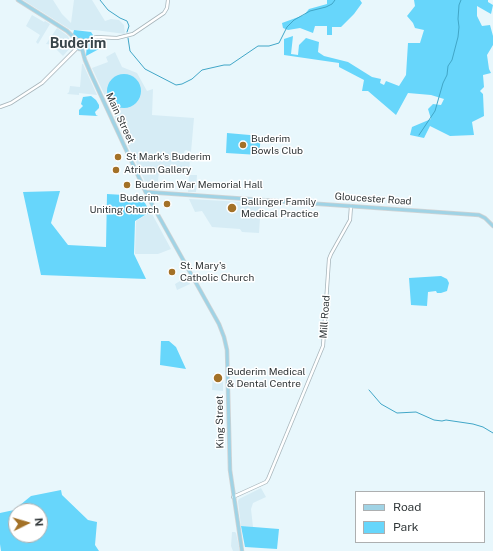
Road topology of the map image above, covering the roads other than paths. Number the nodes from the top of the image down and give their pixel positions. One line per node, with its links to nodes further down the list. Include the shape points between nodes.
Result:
1 (18, 0): 3 (main road, via 67,31)
2 (168, 0): 4 (street, via 164,13 133,34 117,38 96,37)
3 (78, 41): 4 (main road); 5 (main road)
4 (84, 42): 6 (main road, via 85,46)
5 (78, 48): 6 (main road); 7 (street, via 42,83)
6 (82, 49): 8 (main road, Main Street)
7 (0, 108)
8 (146, 192): 9 (main road, Gloucester Road); 11 (main road, King Street, via 224,337 227,350)
9 (351, 206): 10 (main road, Gloucester Road, via 479,215); 11 (street, Mill Road, via 350,220 329,259 324,341 314,367 268,479)
10 (493, 226)
11 (233, 497): 12 (main road, King Street)
12 (242, 551)

